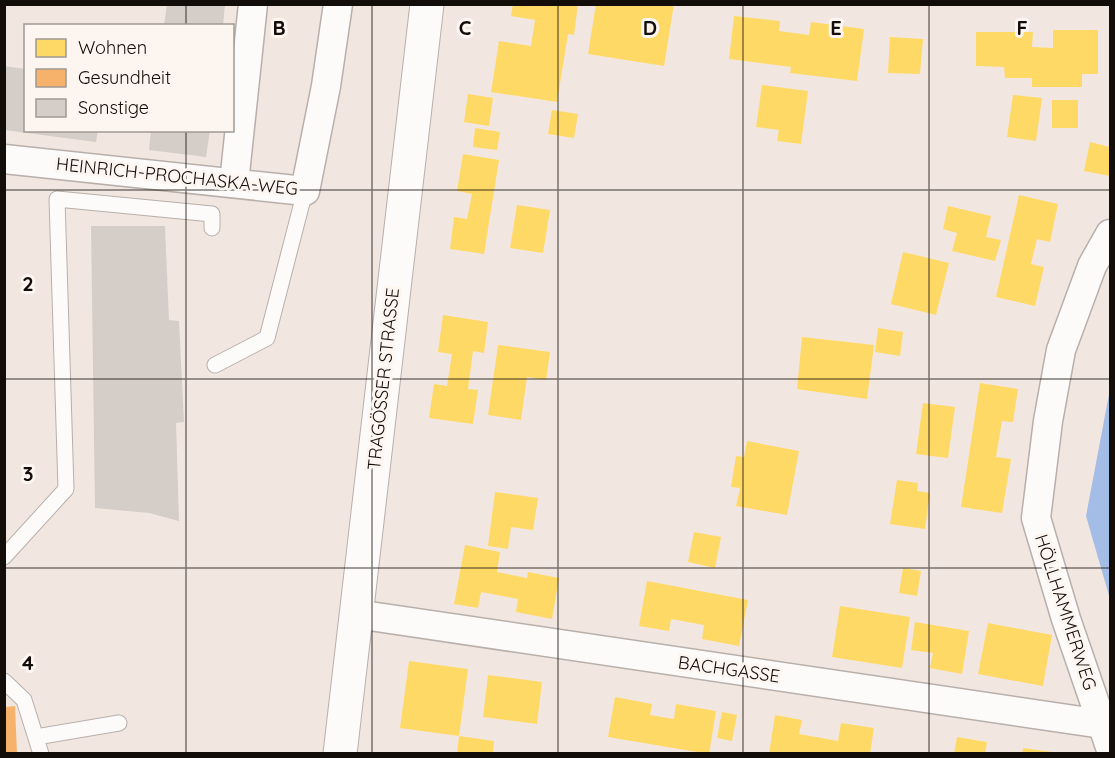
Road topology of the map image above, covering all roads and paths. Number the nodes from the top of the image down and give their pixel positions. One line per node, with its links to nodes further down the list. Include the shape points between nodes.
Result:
1 (253, 4): 5 (street)
2 (338, 4): 6 (street, HEINRICH-PROCHASKA-WEG, via 327,86)
3 (427, 4): 11 (main road, TRAGÖSSER STRASSE)
4 (4, 159): 5 (street, HEINRICH-PROCHASKA-WEG)
5 (234, 183): 6 (street, HEINRICH-PROCHASKA-WEG)
6 (305, 191): 9 (lane, via 267,339)
7 (212, 228): 10 (lane, via 212,214 57,199 66,489)
8 (1110, 234): 14 (street, HÖLLHAMMERWEG, via 1092,266 1062,350 1036,518)
9 (215, 365)
10 (4, 557)
11 (356, 614): 14 (street, BACHGASSE); 17 (main road, TRAGÖSSER STRASSE)
12 (4, 681): 15 (lane, via 24,699)
13 (119, 723): 15 (lane)
14 (1106, 736)
15 (36, 737): 16 (lane)
16 (41, 753)
17 (340, 753)

